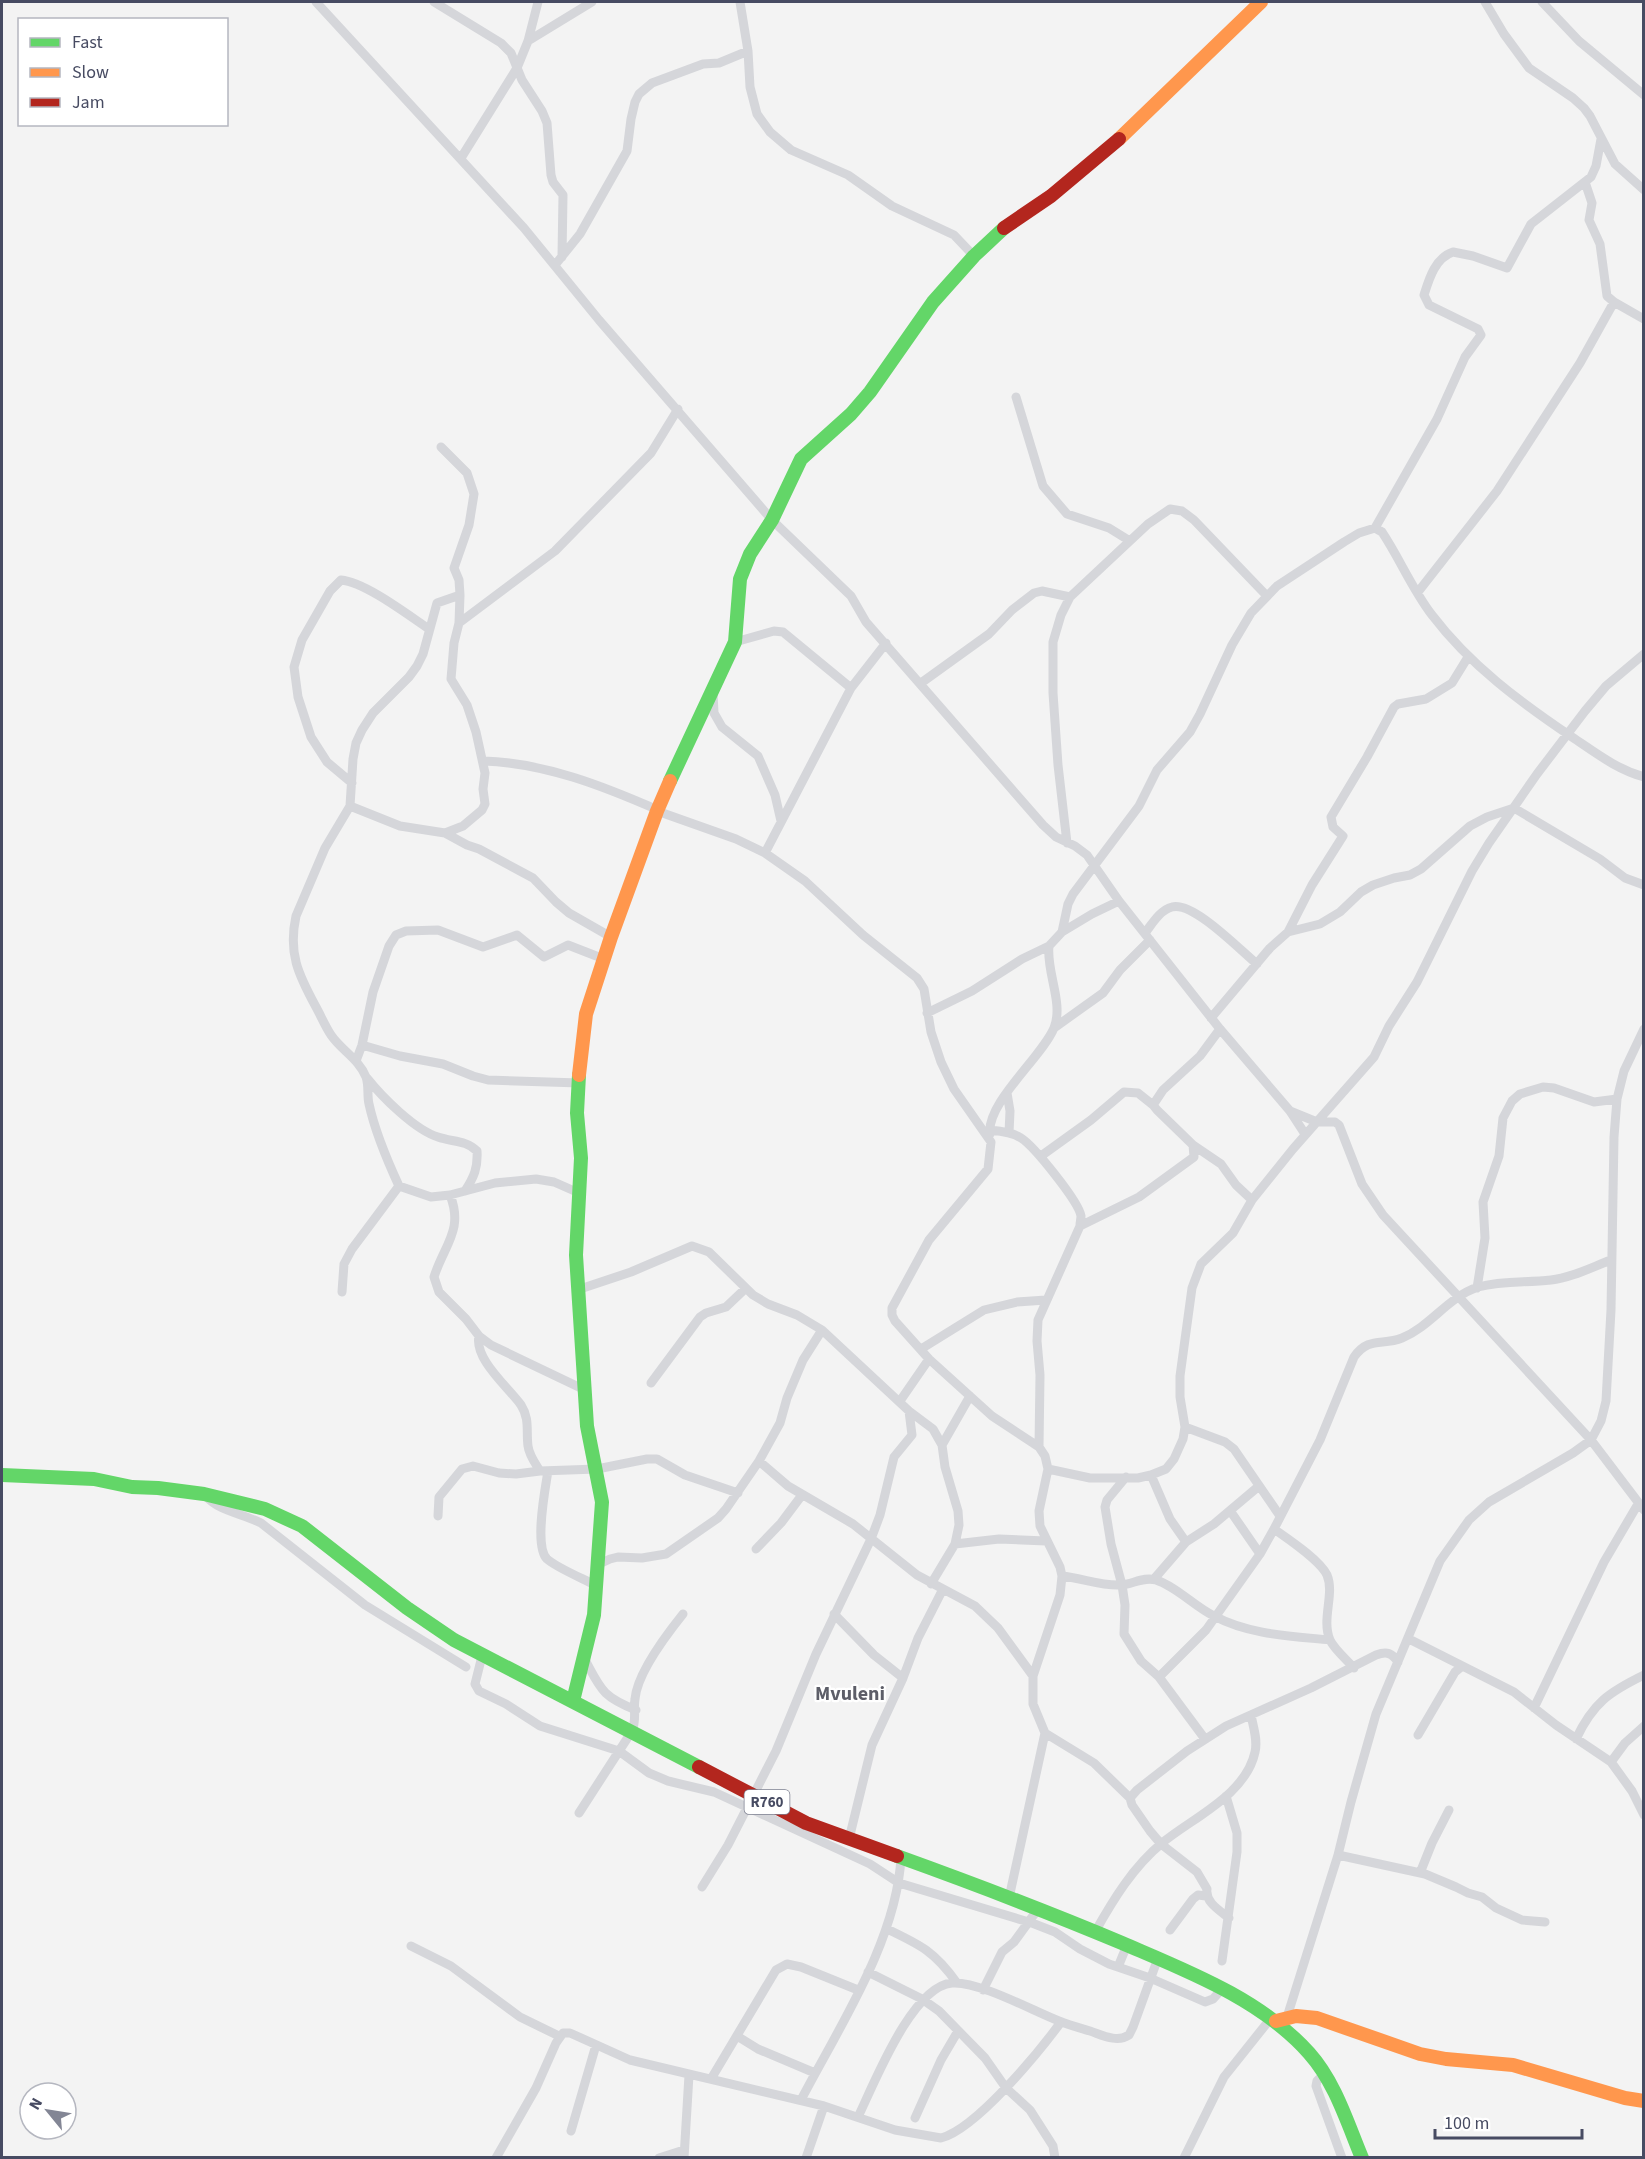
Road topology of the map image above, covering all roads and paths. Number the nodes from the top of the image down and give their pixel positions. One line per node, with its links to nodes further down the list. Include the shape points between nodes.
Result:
1 (316, 2): 14 (street)
2 (435, 2): 11 (street, via 501,43 511,53)
3 (538, 2): 9 (street)
4 (592, 2): 9 (street)
5 (740, 2): 10 (street)
6 (1261, 2): 17 (street, via 1115,143 1051,196 1007,225)
7 (1485, 2): 13 (street, via 1525,63 1584,108)
8 (1542, 2): 12 (street, via 1579,41)
9 (528, 41): 11 (street)
10 (748, 51): 17 (street, via 750,87 757,114 781,142 848,175 892,206 954,235); 18 (street, via 652,83 639,94 627,151 580,234)
11 (517, 68): 14 (street); 18 (street, via 547,123 551,175 563,195)
12 (1644, 95)
13 (1601, 139): 15 (street, via 1594,172); 16 (street, via 1615,164)
14 (461, 158): 19 (street)
15 (1585, 182): 20 (street, via 1592,207 1589,220 1600,244 1607,296); 26 (street, via 1531,224 1506,267 1460,252 1448,253 1441,259 1429,279 1425,300 1481,334 1465,357 1437,419)
16 (1644, 190)
17 (974, 256): 25 (street, via 933,302 870,392 801,459)
18 (562, 257): 19 (street)
19 (555, 265): 23 (street)
20 (1614, 302): 21 (street); 28 (street, via 1580,363 1497,491)
21 (1644, 319)
22 (1016, 397): 27 (street, via 1043,486 1067,514 1099,523)
23 (678, 409): 25 (street); 32 (street, via 651,453 555,550)
24 (441, 447): 29 (street, via 467,473 474,494 469,525 454,568)
25 (772, 520): 34 (street, via 750,554 740,579); 35 (street, via 851,596 866,622)
26 (1375, 528): 28 (street, via 1382,532); 30 (street, via 1344,542)
27 (1130, 541): 30 (street, via 1170,509 1182,511); 31 (street)
28 (1418, 592): 37 (street, via 1435,620)
29 (460, 595): 32 (street); 33 (street, via 436,603)
30 (1266, 595): 52 (street, via 1232,645 1190,732 1157,770 1139,806)
31 (1070, 597): 38 (street, via 1034,593 989,634); 50 (street, via 1053,642 1058,765)
32 (459, 623): 42 (street, via 451,679 467,705)
33 (429, 629): 44 (street, via 417,666 362,730 356,743); 44 (street, via 362,588 340,580 302,640 294,668 308,727 319,752)
34 (735, 642): 39 (street); 40 (street, via 783,632)
35 (886, 643): 38 (street); 40 (street)
36 (1644, 654): 41 (street, via 1606,686)
37 (1468, 657): 41 (street); 56 (street, via 1452,683 1426,699 1398,704 1392,711 1331,817 1333,827 1343,836)
38 (921, 683): 50 (street, via 1043,825)
39 (713, 688): 47 (street); 48 (street, via 714,713 727,731 758,756 775,795)
40 (851, 688): 48 (street)
41 (1567, 733): 43 (street, via 1622,771); 46 (street)
42 (484, 761): 47 (street, via 575,777); 49 (street, via 482,810 463,826)
43 (1644, 777)
44 (352, 783): 45 (street)
45 (351, 806): 49 (street, via 400,826); 68 (street, via 310,881 296,916 292,946 304,985 332,1036)
46 (1514, 808): 53 (street, via 1625,878); 56 (street, via 1470,826 1421,869 1373,885 1320,924); 75 (street, via 1472,871 1418,982 1389,1026 1374,1058)
47 (658, 811): 51 (street); 58 (street)
48 (781, 821): 51 (street)
49 (445, 833): 58 (street, via 533,878 569,913)
50 (1067, 843): 52 (street, via 1081,849)
51 (765, 852): 62 (street, via 805,881 917,978 924,989)
52 (1093, 866): 54 (street); 55 (street, via 1068,904)
53 (1644, 885)
54 (1119, 901): 55 (street); 57 (street)
55 (1062, 932): 59 (street)
56 (1288, 932): 61 (street)
57 (1147, 936): 61 (street, via 1166,909 1183,906); 63 (street); 64 (street, via 1102,993)
58 (611, 937): 60 (street)
59 (1049, 946): 62 (street); 64 (street, via 1055,995)
60 (604, 959): 67 (street, via 568,945 544,957 517,935 483,947 438,930 406,931 396,935 389,946 373,992); 70 (street, via 586,1014)
61 (1257, 964): 63 (street)
62 (927, 1013): 79 (street, via 941,1062 954,1089)
63 (1211, 1018): 65 (street)
64 (1054, 1028): 71 (street)
65 (1220, 1029): 73 (street); 74 (street)
66 (1644, 1029): 72 (street, via 1624,1071)
67 (362, 1045): 68 (street); 70 (street, via 443,1064 488,1080)
68 (356, 1061): 69 (street)
69 (367, 1078): 82 (street, via 369,1104); 83 (street, via 418,1127 477,1151 478,1165)
70 (580, 1083): 84 (street)
71 (1007, 1093): 76 (street); 77 (street)
72 (1617, 1100): 88 (street); 90 (street, via 1594,1102 1543,1087 1512,1101 1503,1118 1499,1156 1483,1202 1485,1238)
73 (1153, 1105): 80 (street); 81 (street, via 1138,1093 1124,1092)
74 (1290, 1111): 75 (street); 78 (street)
75 (1317, 1122): 78 (street); 93 (street, via 1339,1125 1370,1198)
76 (990, 1130): 77 (street); 79 (street)
77 (1009, 1133): 81 (street, via 1019,1136)
78 (1305, 1134): 86 (street)
79 (991, 1142): 97 (street, via 988,1169 929,1240 892,1308 895,1321)
80 (1198, 1155): 86 (street, via 1221,1164); 87 (street, via 1139,1197)
81 (1041, 1156): 87 (street, via 1076,1205 1081,1215)
82 (399, 1186): 85 (street, via 431,1197); 92 (street, via 352,1249 344,1264)
83 (465, 1191): 84 (street, via 536,1179); 85 (street)
84 (579, 1193): 91 (street)
85 (450, 1195): 96 (street, via 455,1207 455,1226 436,1268 435,1284)
86 (1252, 1200): 105 (street, via 1233,1233 1201,1264 1192,1288 1180,1376)
87 (1080, 1226): 94 (street)
88 (1611, 1260): 90 (street, via 1551,1280 1509,1281); 107 (street, via 1606,1401)
89 (746, 1288): 91 (street, via 709,1252 692,1246); 95 (street, via 768,1304); 99 (street, via 726,1307 700,1317)
90 (1477, 1288): 93 (street)
91 (577, 1290): 100 (street)
92 (342, 1292)
93 (1458, 1296): 107 (street); 124 (street, via 1415,1331 1401,1338 1367,1344 1359,1350 1320,1440)
94 (1046, 1300): 97 (street, via 984,1310); 109 (street, via 1038,1320 1036,1341 1040,1375)
95 (822, 1330): 102 (street); 110 (street, via 803,1360 780,1424)
96 (478, 1335): 100 (street); 113 (street, via 479,1350 523,1409 531,1455)
97 (921, 1349): 98 (street)
98 (929, 1359): 101 (street); 102 (street)
99 (651, 1383)
100 (585, 1390): 111 (street, via 590,1447)
101 (970, 1396): 104 (street); 109 (street, via 1004,1425)
102 (900, 1401): 103 (street)
103 (909, 1411): 106 (street); 126 (street, via 912,1435 894,1457)
104 (953, 1423): 106 (street); 108 (street)
105 (1185, 1427): 115 (street, via 1174,1459 1166,1469); 117 (street, via 1234,1449)
106 (933, 1430): 108 (street)
107 (1591, 1440): 121 (street); 142 (street, via 1489,1502 1469,1520 1440,1561)
108 (942, 1445): 129 (street, via 958,1511)
109 (1039, 1447): 112 (street)
110 (759, 1461): 118 (street); 120 (street)
111 (597, 1469): 113 (street); 118 (street, via 657,1460 685,1475); 132 (street, via 603,1502)
112 (1048, 1469): 116 (street, via 1090,1478); 127 (street, via 1039,1510)
113 (544, 1471): 123 (street, via 499,1473 466,1466 439,1497); 137 (street, via 543,1552 551,1562)
114 (2, 1475): 119 (street, R760, via 94,1479)
115 (1151, 1475): 116 (street); 128 (street, via 1170,1519)
116 (1126, 1477): 136 (street, via 1105,1508)
117 (1259, 1486): 122 (street); 124 (street)
118 (738, 1493): 132 (street, via 718,1518 666,1554 618,1557)
119 (204, 1494): 145 (street, R760, via 265,1509 303,1526); 148 (street, via 218,1507 261,1523 364,1605)
120 (802, 1495): 126 (street); 130 (street)
121 (1641, 1507): 156 (street, via 1604,1562)
122 (1230, 1512): 128 (street); 131 (street)
123 (438, 1516)
124 (1280, 1516): 125 (street)
125 (1275, 1529): 131 (street); 143 (street, via 1326,1572)
126 (871, 1539): 135 (street); 140 (street)
127 (1046, 1541): 129 (street, via 999,1539); 133 (street)
128 (1186, 1542): 134 (street)
129 (955, 1544): 135 (street)
130 (756, 1549)
131 (1260, 1554): 141 (street)
132 (597, 1565): 137 (street)
133 (1062, 1576): 136 (street); 151 (street, via 1060,1595)
134 (1154, 1579): 136 (street); 141 (street)
135 (931, 1584): 138 (street)
136 (1122, 1585): 152 (street, via 1124,1634 1141,1662)
137 (597, 1587): 144 (street)
138 (943, 1589): 151 (street, via 975,1606 990,1620); 153 (street)
139 (684, 1614): 157 (street, via 662,1641 639,1681 634,1700)
140 (834, 1614): 153 (street); 169 (street)
141 (1215, 1616): 143 (street, via 1262,1633); 152 (street)
142 (1408, 1639): 146 (street); 147 (street)
143 (1330, 1640): 149 (street)
144 (584, 1658): 155 (street); 157 (street, via 604,1694)
145 (480, 1661): 148 (street); 154 (street); 155 (street, R760)
146 (1398, 1662): 149 (street, via 1382,1653); 176 (street, via 1376,1714)
147 (1461, 1666): 156 (street, via 1514,1692); 162 (street)
148 (466, 1667): 154 (street)
149 (1354, 1668): 158 (street)
150 (1644, 1675): 164 (street, via 1603,1699)
151 (1033, 1676): 161 (street, via 1033,1704)
152 (1159, 1677): 163 (street)
153 (903, 1678): 174 (street, via 872,1745)
154 (475, 1684): 165 (street, via 479,1691 540,1726)
155 (573, 1701): 160 (street, R760)
156 (1533, 1708): 164 (street)
157 (636, 1710): 160 (street)
158 (1251, 1715): 163 (street); 167 (street, via 1256,1752)
159 (1644, 1726): 166 (street)
160 (632, 1731): 165 (street); 169 (street, R760)
161 (1045, 1733): 168 (street, via 1094,1763); 182 (street)
162 (1418, 1735)
163 (1205, 1739): 168 (street)
164 (1576, 1739): 166 (street)
165 (619, 1751): 169 (street, via 649,1773 668,1781); 171 (street)
166 (1611, 1762): 172 (street)
167 (1226, 1796): 175 (street); 184 (street, via 1237,1833)
168 (1130, 1798): 175 (street)
169 (751, 1801): 173 (street, R760); 180 (street)
170 (1449, 1810): 178 (street)
171 (579, 1814)
172 (1644, 1815)
173 (801, 1826): 174 (street, R760); 179 (street)
174 (849, 1839): 177 (street, R760)
175 (1161, 1844): 181 (street, via 1197,1872 1207,1889); 189 (street, via 1128,1880)
176 (1338, 1856): 178 (street); 202 (street)
177 (901, 1857): 179 (street); 182 (street, R760)
178 (1420, 1873): 186 (street, via 1482,1897 1522,1920)
179 (899, 1883): 185 (street); 187 (street)
180 (702, 1887)
181 (1206, 1896): 184 (street); 188 (street, via 1193,1899)
182 (1009, 1898): 183 (street, R760)
183 (1038, 1909): 185 (street); 189 (street, R760)
184 (1229, 1918): 193 (street)
185 (1029, 1922): 194 (street); 200 (street, via 1002,1952)
186 (1545, 1922)
187 (887, 1929): 195 (street); 197 (street, via 943,1962)
188 (1170, 1930)
189 (1095, 1932): 190 (street, R760)
190 (1127, 1945): 192 (street, R760); 194 (street)
191 (411, 1946): 205 (street, via 451,1966 520,2017)
192 (1158, 1958): 196 (street); 198 (street, R760)
193 (1222, 1961)
194 (1118, 1967): 196 (street)
195 (868, 1972): 199 (street); 201 (street)
196 (1150, 1978): 198 (street, via 1205,2002); 203 (street, via 1133,2027 1124,2039)
197 (957, 1983): 200 (street); 201 (street, via 943,1985)
198 (1222, 1989): 202 (street, R760)
199 (858, 1990): 206 (street, via 787,1964 776,1970); 208 (street)
200 (983, 1990): 203 (street)
201 (922, 1999): 204 (street); 216 (street, via 895,2042)
202 (1278, 2019): 209 (street, R760); 214 (street, via 1299,2015 1317,2018 1420,2055 1513,2065); 224 (street, via 1224,2078)
203 (1061, 2022): 212 (street)
204 (958, 2031): 212 (street, via 985,2058); 217 (street)
205 (559, 2036): 207 (street, via 570,2033); 220 (street, via 536,2088)
206 (737, 2036): 208 (street); 211 (street)
207 (596, 2045): 210 (street, via 630,2060); 218 (street)
208 (815, 2073): 213 (street)
209 (1324, 2074): 225 (street, via 1316,2086); 226 (street, R760)
210 (689, 2075): 211 (street); 219 (street)
211 (711, 2079): 213 (street)
212 (1006, 2088): 216 (street, via 976,2115 941,2138); 223 (street, via 1043,2128)
213 (801, 2100): 215 (street)
214 (1644, 2101)
215 (824, 2106): 216 (street); 222 (street)
216 (858, 2118)
217 (915, 2118)
218 (571, 2131)
219 (684, 2154): 221 (street)
220 (496, 2157)
221 (659, 2157)
222 (806, 2157)
223 (1055, 2157)
224 (1184, 2157)
225 (1342, 2157)
226 (1362, 2157)

